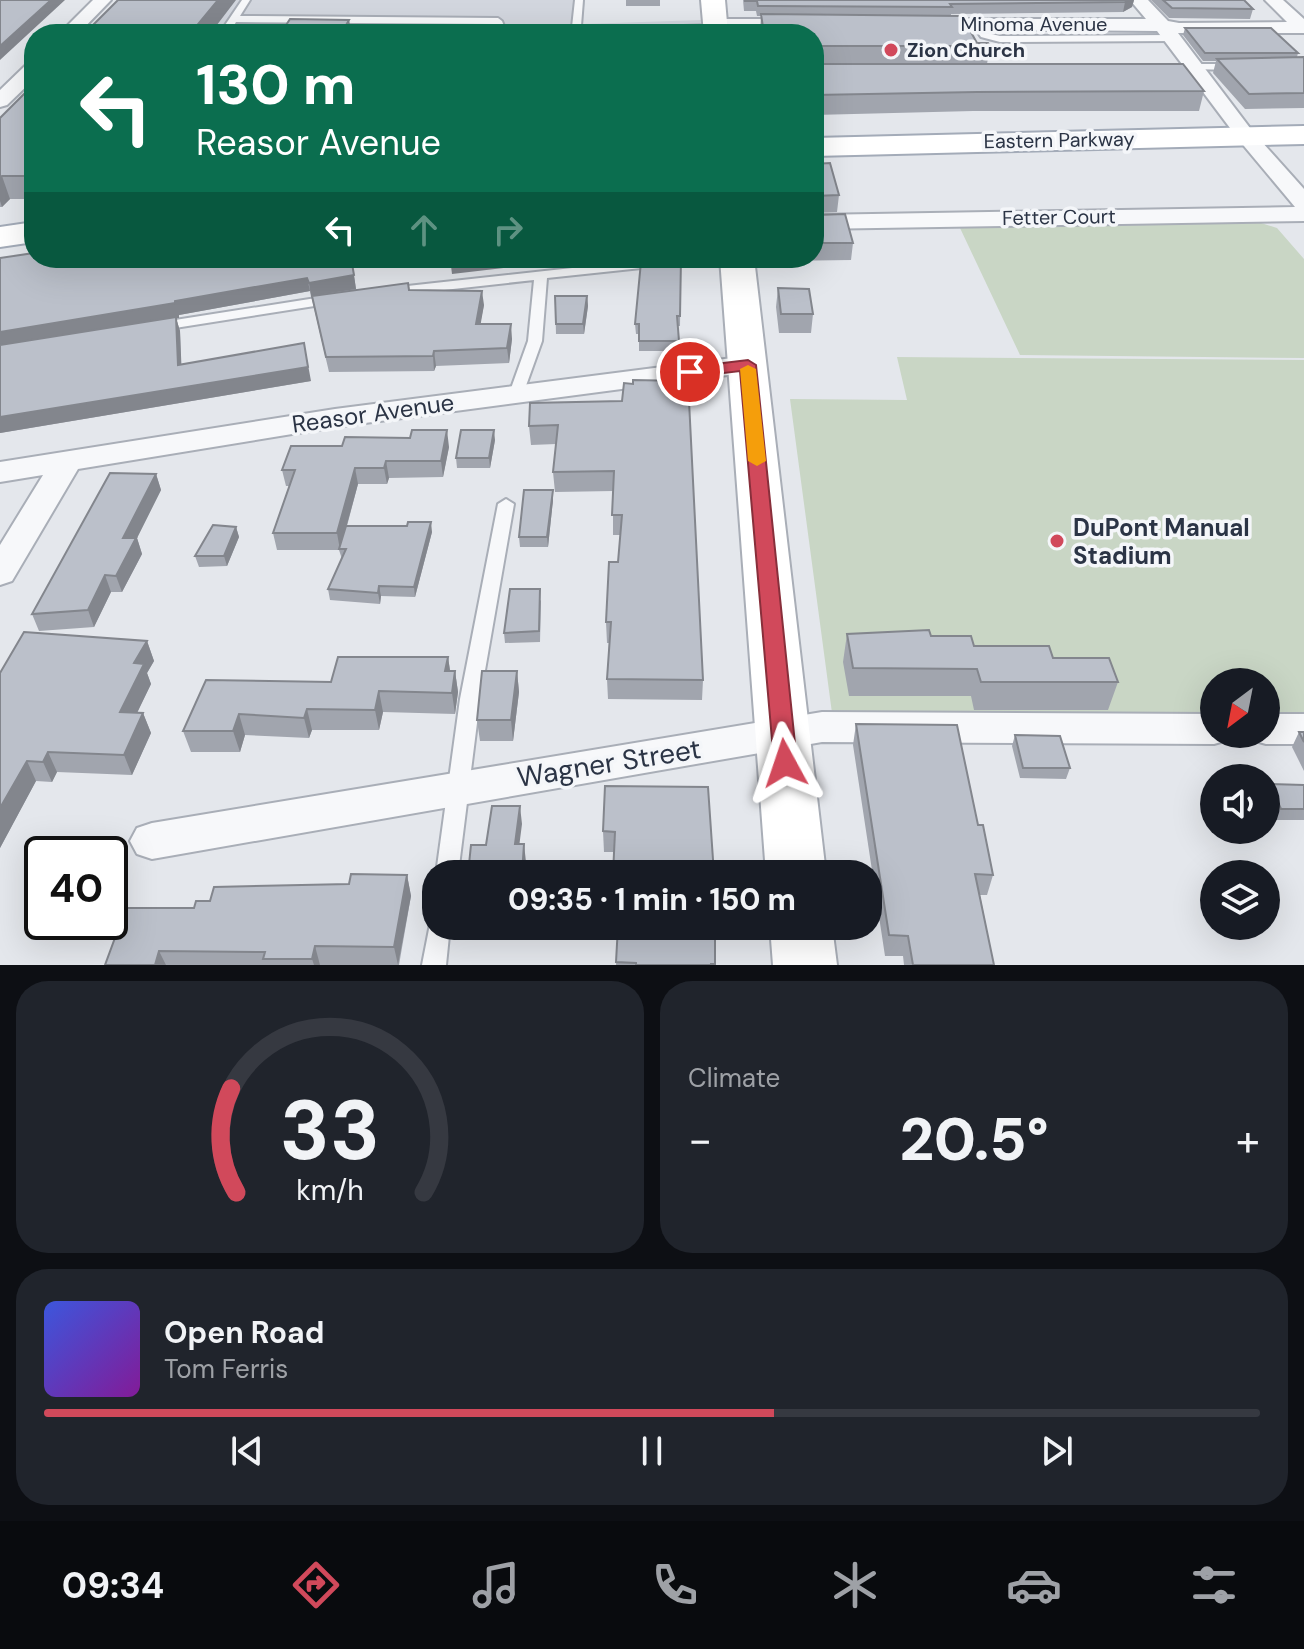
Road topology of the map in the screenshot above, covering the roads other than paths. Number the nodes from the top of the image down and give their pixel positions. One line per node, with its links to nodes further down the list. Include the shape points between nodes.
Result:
1 (103, 0): 8 (street)
2 (246, 0): 6 (lane)
3 (579, 0): 11 (lane)
4 (1138, 0): 15 (street)
5 (1273, 0): 14 (street)
6 (234, 19): 9 (lane); 10 (lane)
7 (715, 21): 12 (street)
8 (78, 24)
9 (231, 24)
10 (499, 24)
11 (576, 24)
12 (822, 24)
13 (899, 24): 15 (street, Minoma Avenue)
14 (1304, 27): 15 (street, Minoma Avenue)
15 (1167, 32): 17 (street)
16 (1248, 67): 17 (lane)
17 (1196, 70): 18 (street); 22 (street)
18 (1122, 74)
19 (24, 78): 20 (street)
20 (0, 101)
21 (1304, 135): 22 (street, Eastern Parkway)
22 (1246, 136): 23 (street, Eastern Parkway); 24 (street)
23 (824, 147)
24 (1304, 203)
25 (1304, 214): 26 (street, Fetter Court)
26 (824, 222)
27 (24, 233): 28 (street)
28 (0, 237)
29 (606, 268): 31 (lane)
30 (738, 268): 35 (street)
31 (541, 275): 32 (lane); 36 (lane, via 535,341)
32 (373, 294)
33 (342, 298): 34 (lane)
34 (139, 330)
35 (748, 365): 36 (street, Reasor Avenue); 44 (street)
36 (516, 394): 37 (street, Reasor Avenue)
37 (67, 461): 38 (street, Reasor Avenue); 40 (street)
38 (0, 472)
39 (506, 504): 45 (lane)
40 (0, 573)
41 (1200, 729): 44 (street, Wagner Street, via 822,727)
42 (1280, 729): 43 (street)
43 (1304, 729)
44 (783, 735): 45 (street, Wagner Street); 48 (street)
45 (459, 788): 46 (street, Wagner Street); 47 (lane)
46 (152, 841)
47 (449, 860)
48 (795, 860)
49 (437, 940): 51 (lane)
50 (802, 940): 52 (street)
51 (434, 965)
52 (805, 965)

